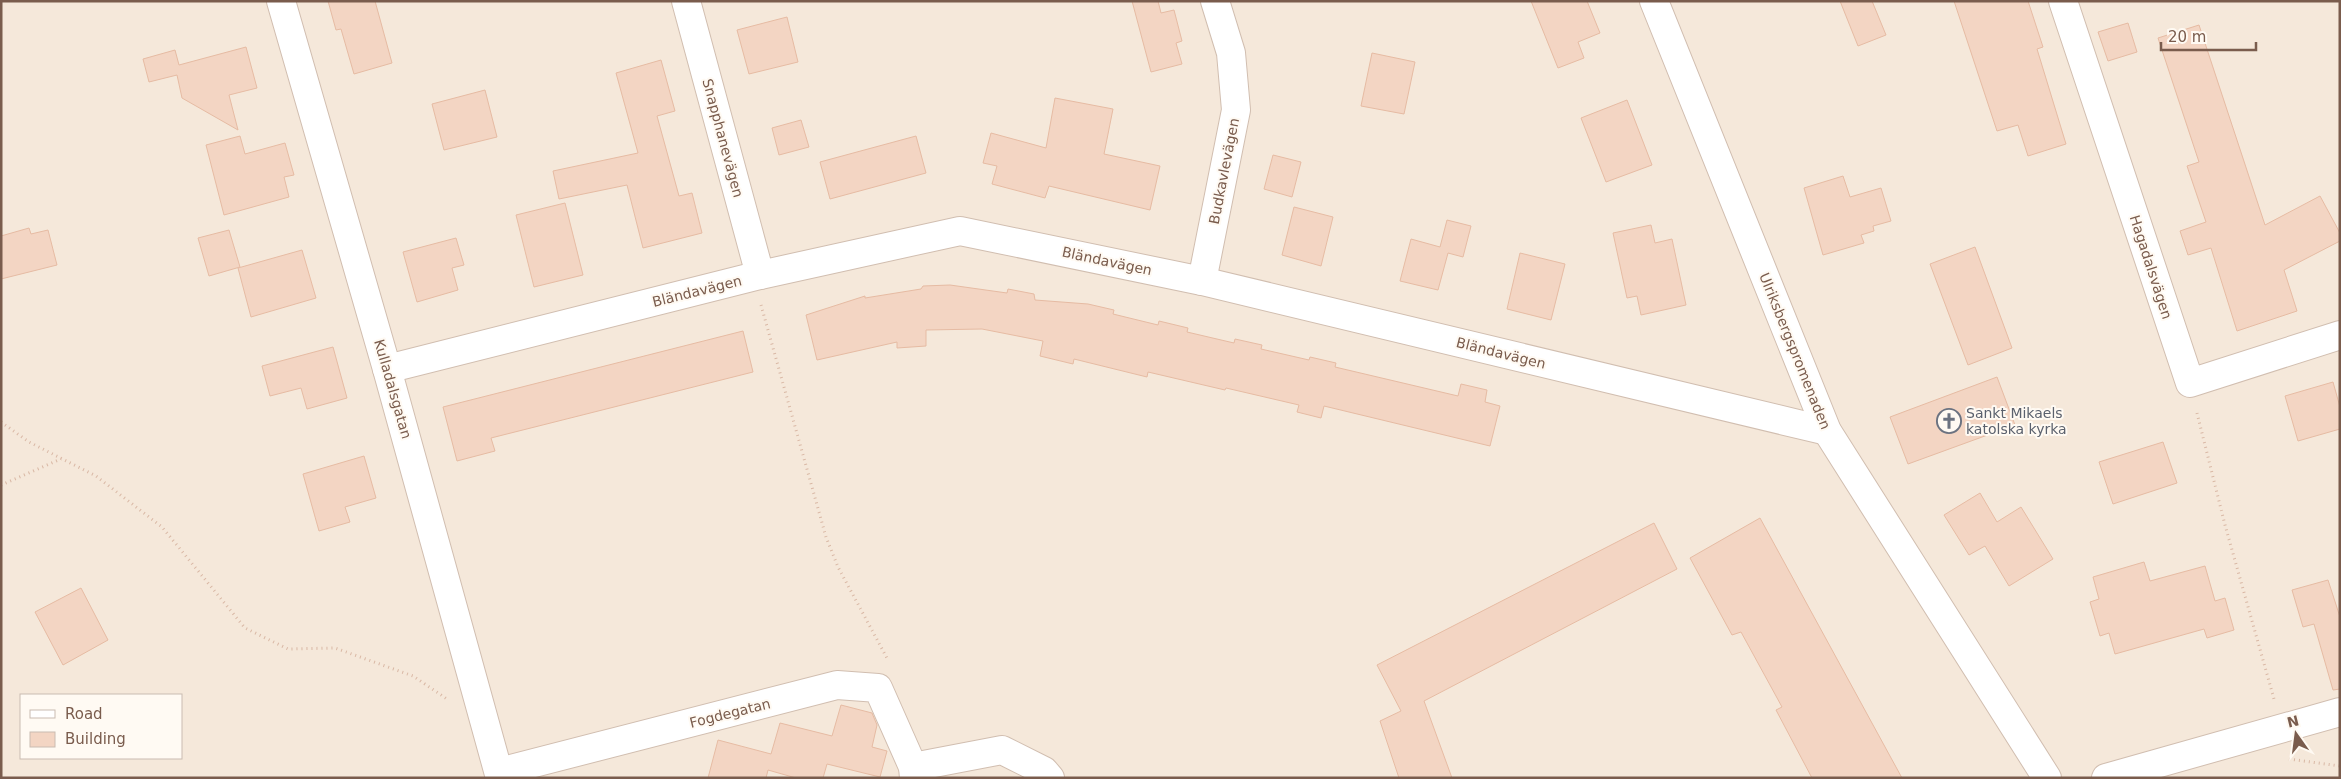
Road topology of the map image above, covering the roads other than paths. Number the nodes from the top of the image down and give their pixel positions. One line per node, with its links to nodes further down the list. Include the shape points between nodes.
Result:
1 (281, 1): 9 (street, Kulladalsgatan)
2 (686, 1): 6 (street, Snapphanevägen)
3 (1215, 1): 7 (street, Budkavlevägen, via 1231,53 1236,110)
4 (1654, 1): 10 (street, Ulriksbergspromenaden)
5 (2063, 1): 8 (street, Hagadalsvägen, via 2190,383)
6 (757, 276): 7 (street, Bländavägen, via 960,230); 9 (street, Bländavägen)
7 (1202, 282): 10 (street, Bländavägen)
8 (2340, 335)
9 (387, 369): 13 (street, Kulladalsgatan)
10 (1827, 431): 15 (street, Ulriksbergspromenaden)
11 (2340, 712): 16 (street)
12 (914, 772): 13 (street, Fogdegatan, via 878,688 837,685); 14 (street, Fogdegatan, via 1002,750 1044,771)
13 (500, 775)
14 (1050, 778)
15 (2048, 778)
16 (2106, 778)

